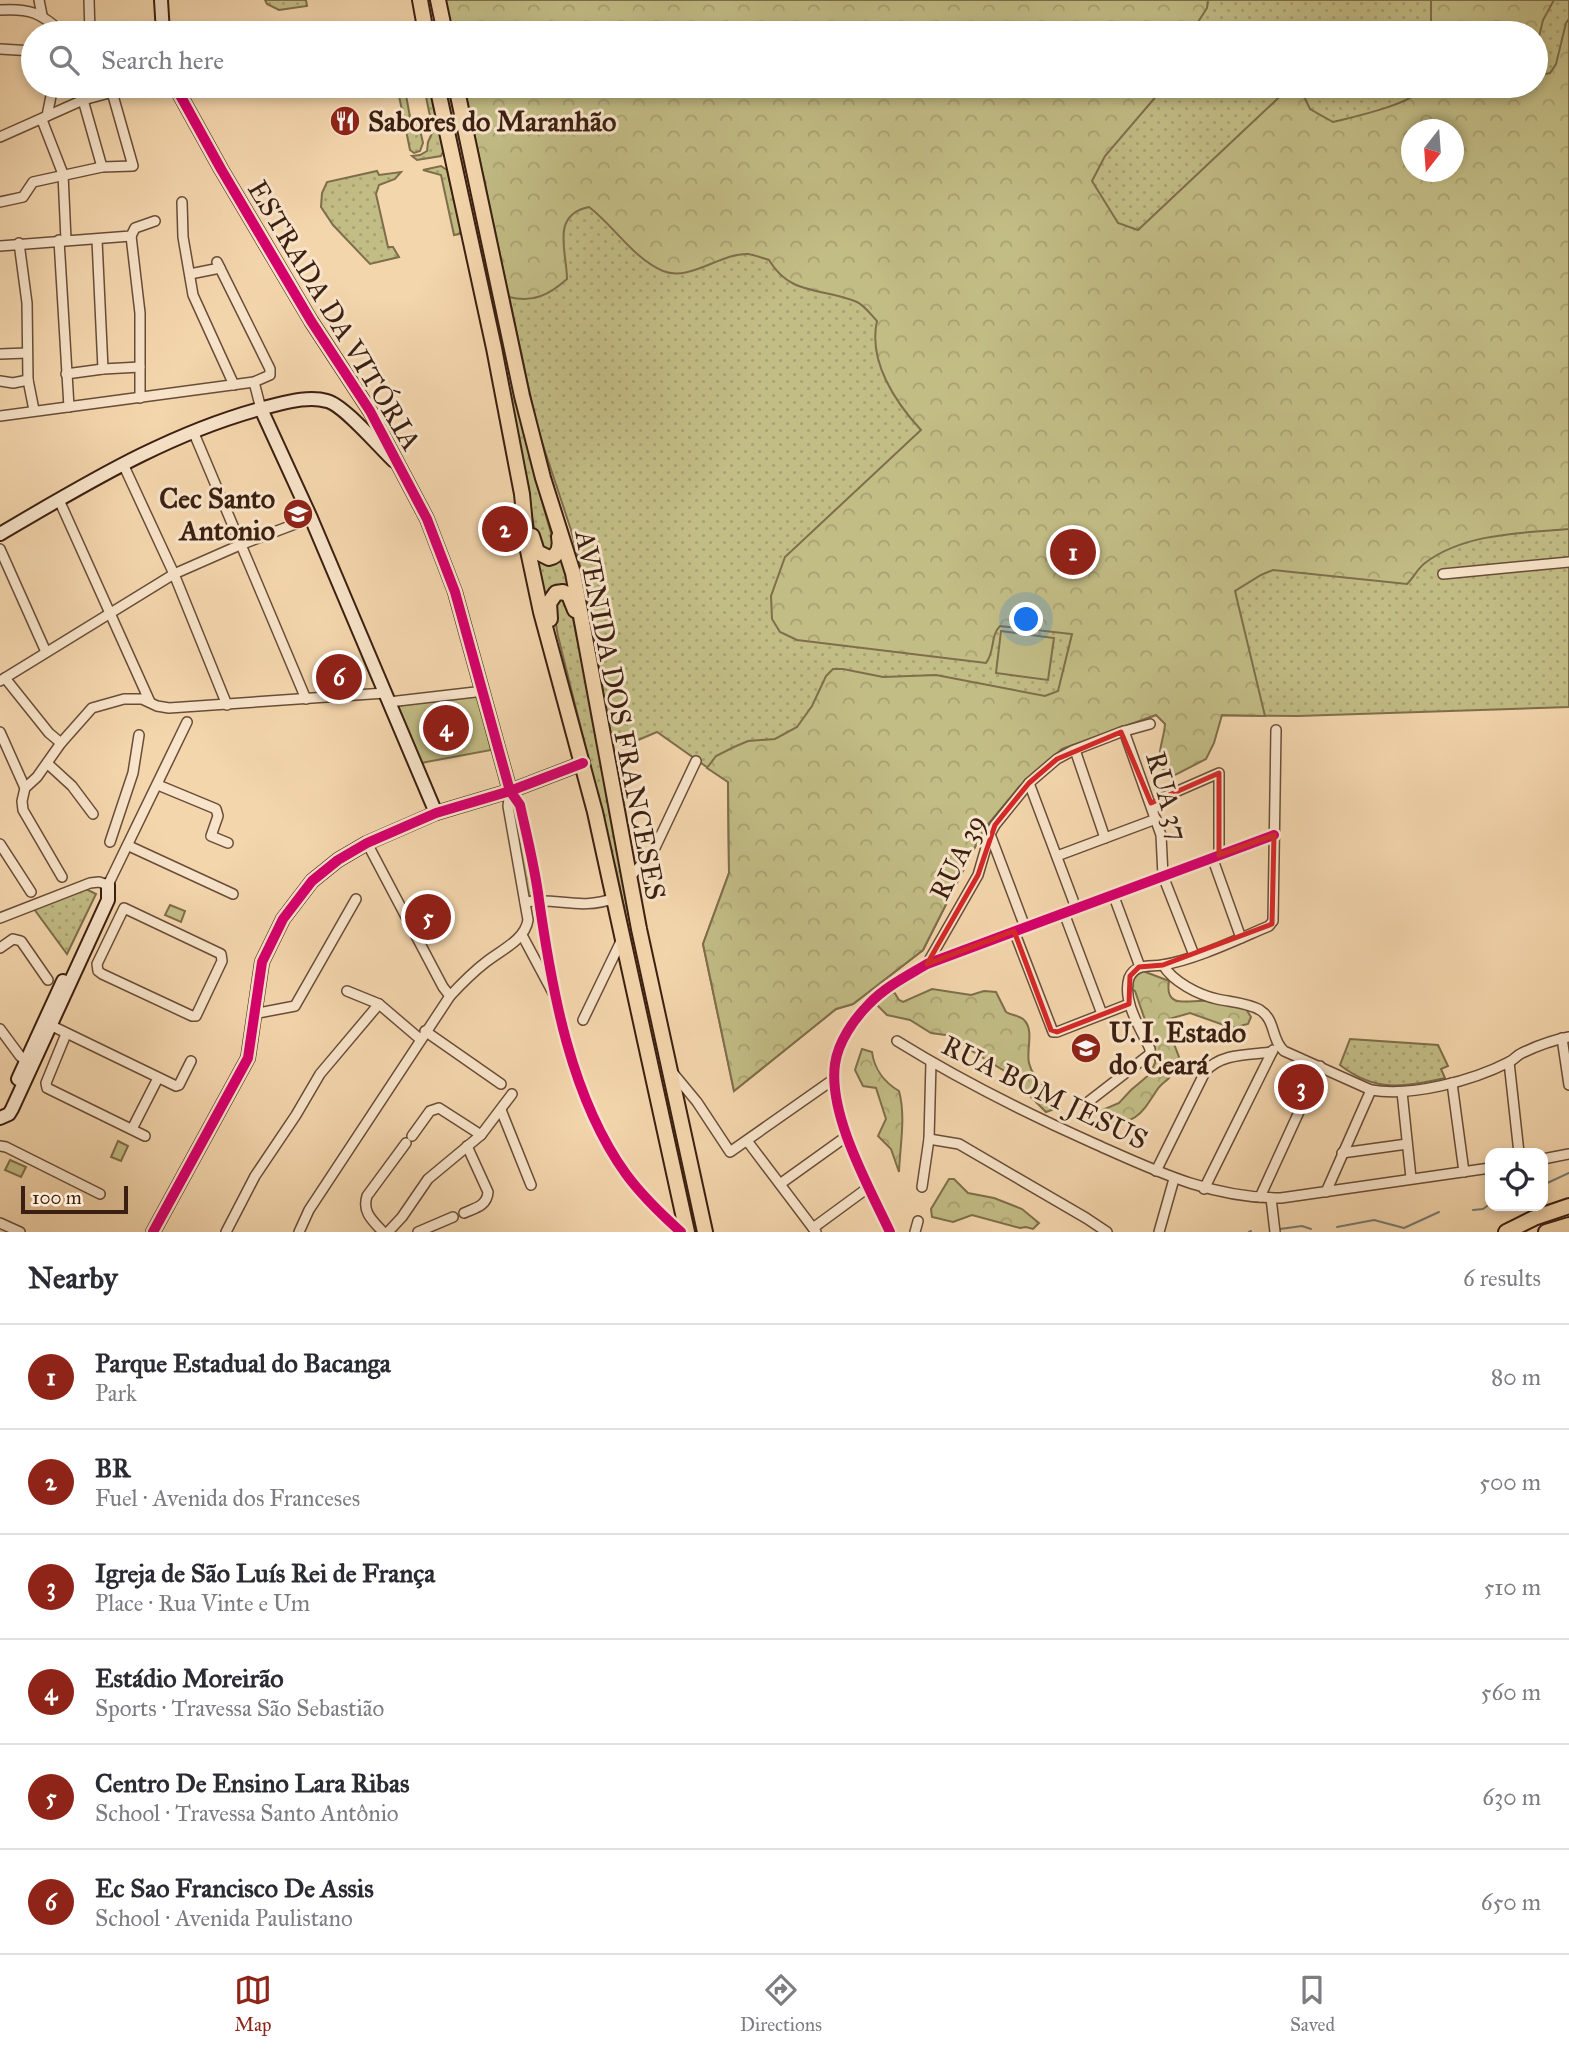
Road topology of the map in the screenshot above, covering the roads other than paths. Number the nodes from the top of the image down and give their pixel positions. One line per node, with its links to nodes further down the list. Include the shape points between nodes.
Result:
1 (39, 0): 7 (street)
2 (89, 0): 9 (street)
3 (160, 0): 10 (street)
4 (419, 0): 11 (main road)
5 (438, 0): 12 (main road)
6 (0, 10): 7 (street)
7 (42, 15): 8 (street)
8 (49, 21)
9 (90, 21)
10 (162, 21)
11 (423, 21)
12 (442, 21)
13 (0, 50): 14 (street)
14 (21, 51)
15 (50, 98): 22 (street)
16 (86, 98): 21 (street)
17 (114, 98): 24 (street, via 133,166)
18 (183, 98): 51 (street, ESTRADA DA VITÓRIA)
19 (441, 98): 53 (main road, AVENIDA DOS FRANCESES)
20 (459, 98): 52 (main road, AVENIDA DOS FRANCESES)
21 (83, 100): 22 (street); 24 (street)
22 (45, 118): 23 (street); 25 (street)
23 (0, 137)
24 (102, 167): 25 (street)
25 (63, 174): 26 (street, via 33,182 18,200); 30 (street)
26 (0, 202)
27 (182, 202): 34 (street)
28 (155, 221): 29 (street, via 135,228)
29 (131, 236): 31 (street); 37 (street, via 140,313)
30 (62, 240): 31 (street); 32 (street); 39 (street)
31 (97, 240): 38 (street)
32 (19, 243): 33 (street); 35 (street, via 27,303)
33 (0, 246)
34 (190, 274): 42 (street, via 219,265 270,369 270,375); 43 (street, via 193,295)
35 (27, 353): 36 (street); 40 (street)
36 (0, 354)
37 (140, 367): 38 (street); 44 (street)
38 (103, 369): 39 (street)
39 (66, 374): 45 (street)
40 (28, 380): 41 (street); 47 (street)
41 (0, 381)
42 (254, 382): 43 (street); 46 (street)
43 (234, 385): 44 (street)
44 (140, 398): 45 (street)
45 (69, 407): 47 (street)
46 (261, 409): 49 (street); 51 (street, via 300,400 330,401); 55 (street)
47 (34, 410): 48 (street)
48 (0, 416)
49 (193, 431): 50 (street); 57 (street)
50 (123, 464): 54 (street); 60 (street)
51 (402, 469): 67 (street, ESTRADA DA VITÓRIA, via 444,560)
52 (543, 478): 53 (main road, via 560,542 552,558 536,549); 66 (main road, AVENIDA DOS FRANCESES, via 573,573)
53 (522, 494): 65 (main road, AVENIDA DOS FRANCESES, via 541,612)
54 (59, 500): 56 (street); 62 (street)
55 (311, 518): 57 (street); 68 (street)
56 (0, 534)
57 (240, 545): 60 (street); 69 (street)
58 (0, 549): 63 (street)
59 (1569, 562): 61 (street)
60 (174, 574): 62 (street); 71 (street)
61 (1443, 574)
62 (109, 614): 63 (street); 70 (street)
63 (46, 652): 64 (street)
64 (3, 680): 78 (street)
65 (563, 686): 66 (main road, via 548,607 559,592 573,600); 81 (main road, AVENIDA DOS FRANCESES)
66 (593, 686): 103 (main road, AVENIDA DOS FRANCESES)
67 (484, 691): 68 (street); 86 (street, ESTRADA DA VITÓRIA)
68 (387, 698): 69 (street); 88 (street)
69 (306, 699): 71 (street)
70 (150, 702): 71 (street, via 163,708); 78 (street, via 124,699 99,704)
71 (227, 705)
72 (187, 722): 84 (street)
73 (1150, 724): 75 (street, RUA 39)
74 (1276, 730): 92 (street)
75 (1124, 731): 79 (street, RUA 39); 87 (street, RUA 37)
76 (0, 732): 85 (street)
77 (139, 735): 94 (street, via 133,774)
78 (61, 743): 82 (street)
79 (1075, 750): 83 (street, RUA 39); 93 (street)
80 (696, 761): 103 (street, via 653,852)
81 (583, 763): 86 (street); 108 (main road, AVENIDA DOS FRANCESES)
82 (48, 764): 85 (street); 89 (street)
83 (1029, 783): 91 (street, RUA 39); 99 (street)
84 (158, 785): 95 (street, via 216,809 211,836); 98 (street)
85 (26, 788): 102 (street, via 23,810)
86 (510, 791): 88 (street); 110 (street, ESTRADA DA VITÓRIA, via 520,805); 111 (street, via 508,806)
87 (1153, 809): 90 (street, RUA 37); 100 (street, via 1164,797 1219,773)
88 (436, 813): 96 (street)
89 (93, 814)
90 (1156, 819): 93 (street); 101 (street, RUA 37)
91 (990, 834): 116 (street); 124 (street, RUA 39, via 978,875)
92 (1273, 835): 100 (street); 120 (street, via 1273,921)
93 (1105, 838): 99 (street)
94 (110, 842)
95 (228, 843)
96 (367, 843): 130 (street); 134 (street, via 312,881 283,919 262,962)
97 (0, 844): 104 (street)
98 (129, 846): 105 (street); 106 (street)
99 (1057, 856): 113 (street)
100 (1216, 856): 101 (street); 120 (street)
101 (1163, 876): 107 (street); 122 (street, RUA 37)
102 (62, 877)
103 (629, 878): 150 (main road, AVENIDA DOS FRANCESES)
104 (31, 892)
105 (106, 894): 112 (street); 115 (street, via 99,882 90,883); 137 (street)
106 (233, 894)
107 (1113, 894): 113 (street); 126 (street)
108 (615, 898): 110 (street, via 581,905); 119 (main road, AVENIDA DOS FRANCESES)
109 (356, 899): 134 (street, via 295,1006)
110 (539, 900): 111 (street); 131 (street, ESTRADA DA VITÓRIA)
111 (524, 902): 118 (street, via 528,920)
112 (124, 908): 112 (street, via 97,964 98,971 196,1016 222,961 221,954)
113 (1076, 908): 114 (street)
114 (1064, 912): 116 (street); 135 (street)
115 (0, 918)
116 (1026, 927): 117 (street)
117 (1014, 931): 124 (street); 135 (street, via 1051,1030 1057,1032)
118 (522, 935): 130 (street); 131 (street)
119 (624, 936): 123 (main road, AVENIDA DOS FRANCESES); 127 (street)
120 (1241, 938): 122 (street)
121 (0, 948): 128 (street, via 13,939 21,942)
122 (1194, 955): 125 (street)
123 (628, 957): 127 (street); 206 (main road, AVENIDA DOS FRANCESES)
124 (926, 964): 152 (street, via 882,992 856,1020 838,1053)
125 (1163, 965): 126 (street); 143 (street, via 1171,976 1204,995 1261,1011)
126 (1140, 967): 133 (street, via 1130,977)
127 (607, 971): 136 (street)
128 (48, 980)
129 (347, 991): 132 (street)
130 (450, 996): 140 (street)
131 (559, 1003): 206 (street, ESTRADA DA VITÓRIA, via 576,1072 601,1134 642,1195)
132 (379, 1004): 140 (street); 202 (street, via 325,1067 255,1176)
133 (1129, 1004): 135 (street); 160 (street, via 1150,1054)
134 (253, 1014): 201 (street, via 248,1058)
135 (1102, 1014)
136 (583, 1020)
137 (48, 1024): 139 (street); 148 (street)
138 (0, 1028): 148 (street)
139 (66, 1034): 151 (street); 165 (street, via 47,1088)
140 (423, 1035): 154 (street); 203 (street)
141 (1565, 1038): 147 (street); 155 (street)
142 (897, 1041): 146 (street, RUA BOM JESUS)
143 (1277, 1042): 144 (street); 149 (street, via 1284,1051)
144 (1272, 1052): 179 (street, via 1210,1065); 187 (street)
145 (191, 1061): 151 (street, via 178,1086)
146 (931, 1062): 169 (street); 179 (street, RUA BOM JESUS, via 1038,1119)
147 (1509, 1062): 153 (street); 174 (street)
148 (29, 1064): 162 (street); 164 (street, via 12,1109)
149 (1320, 1066): 156 (street); 190 (street)
150 (671, 1071): 159 (street); 161 (main road, AVENIDA DOS FRANCESES)
151 (158, 1078): 165 (street)
152 (834, 1079): 168 (street); 170 (street)
153 (1452, 1083): 157 (street); 180 (street)
154 (501, 1084)
155 (1569, 1085)
156 (1371, 1090): 157 (street); 175 (street)
157 (1402, 1092): 171 (street)
158 (512, 1094): 163 (street)
159 (696, 1102): 161 (street, via 685,1097); 170 (street, via 728,1152)
160 (1088, 1102)
161 (678, 1103): 207 (main road, AVENIDA DOS FRANCESES)
162 (0, 1109)
163 (501, 1110): 166 (street); 184 (street)
164 (0, 1118)
165 (132, 1129): 167 (street)
166 (481, 1135): 173 (street); 204 (street, via 439,1108 430,1111 367,1196 365,1212)
167 (145, 1136)
168 (847, 1136): 183 (street); 185 (street)
169 (929, 1139): 186 (street); 210 (street, via 967,1149)
170 (748, 1142): 183 (street)
171 (1408, 1144): 175 (street); 181 (street)
172 (0, 1146): 189 (street)
173 (467, 1146): 193 (street, via 488,1198); 204 (street, via 436,1170 402,1217)
174 (1518, 1148)
175 (1342, 1153): 188 (street)
176 (1569, 1154): 177 (street)
177 (1548, 1158)
178 (1485, 1169): 180 (street, RUA BOM JESUS)
179 (1156, 1171): 182 (street, RUA BOM JESUS)
180 (1465, 1172): 181 (street, RUA BOM JESUS)
181 (1411, 1178): 188 (street, RUA BOM JESUS)
182 (1174, 1179): 187 (street, RUA BOM JESUS); 211 (street)
183 (780, 1184): 199 (street)
184 (531, 1185)
185 (869, 1187): 199 (street); 208 (street)
186 (922, 1187)
187 (1204, 1189): 190 (street, RUA BOM JESUS)
188 (1326, 1192): 191 (street, RUA BOM JESUS)
189 (100, 1194)
190 (1260, 1197): 191 (street, RUA BOM JESUS)
191 (1271, 1198): 212 (street)
192 (1569, 1206): 194 (main road)
193 (464, 1213)
194 (1534, 1214): 213 (main road); 214 (main road)
195 (453, 1217): 205 (street)
196 (918, 1221): 209 (street)
197 (0, 1223): 200 (street)
198 (1569, 1225): 215 (main road)
199 (814, 1230)
200 (20, 1232)
201 (153, 1232)
202 (226, 1232)
203 (299, 1232)
204 (385, 1232)
205 (418, 1232)
206 (684, 1232)
207 (705, 1232)
208 (890, 1232)
209 (915, 1232)
210 (1106, 1232)
211 (1159, 1232)
212 (1275, 1232)
213 (1506, 1232)
214 (1521, 1232)
215 (1547, 1232)

